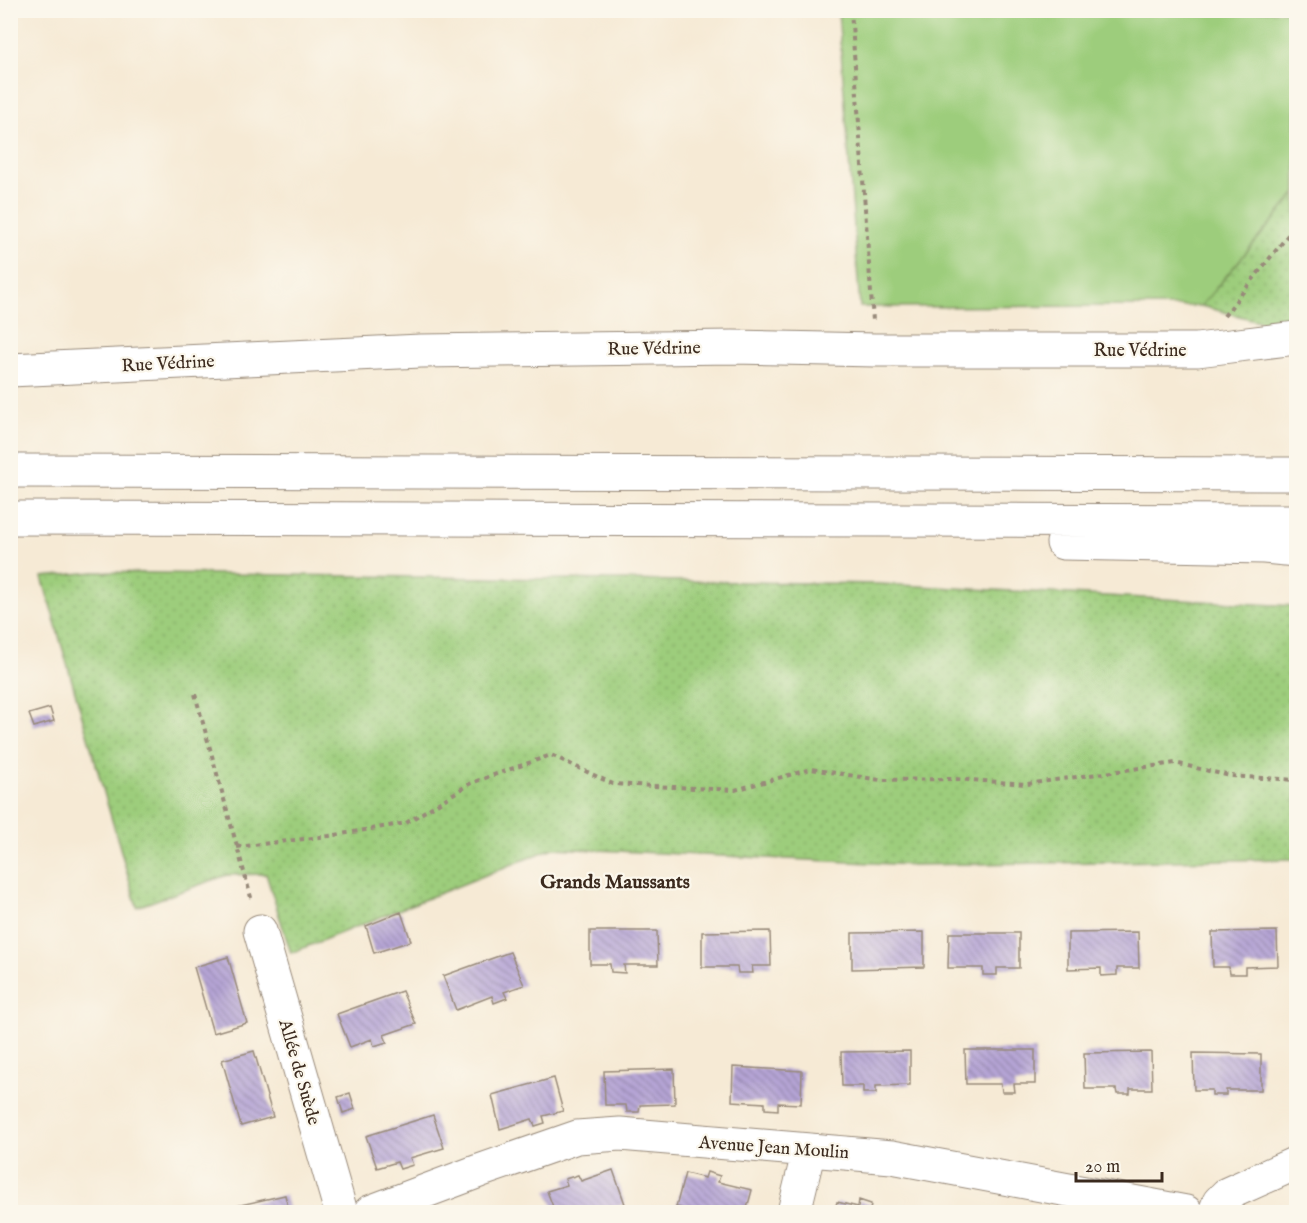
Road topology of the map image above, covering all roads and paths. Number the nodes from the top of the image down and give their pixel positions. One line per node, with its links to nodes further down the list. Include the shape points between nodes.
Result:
1 (851, 10): 4 (path)
2 (1296, 225): 5 (path)
3 (1296, 338): 5 (main road, Rue Védrine)
4 (875, 350): 5 (main road, Rue Védrine); 6 (main road, Rue Védrine, via 733,347 421,351)
5 (1197, 350)
6 (10, 370)
7 (1296, 453): 9 (main road)
8 (10, 471): 9 (main road)
9 (1166, 474): 10 (main road)
10 (1296, 474)
11 (10, 518): 12 (main road)
12 (847, 520): 13 (main road); 14 (main road, via 944,541)
13 (1296, 521)
14 (1296, 550)
15 (195, 694): 17 (path)
16 (1296, 780): 17 (path, via 1230,776 1175,764 1027,784 955,779 880,780 811,769 735,790 613,784 551,755 471,783 406,823)
17 (237, 847): 18 (path)
18 (260, 931): 22 (main road, Allée de Suède)
19 (808, 1150): 23 (main road, Avenue Jean Moulin, via 620,1134 577,1137); 24 (main road); 25 (main road, Avenue Jean Moulin, via 892,1157)
20 (1296, 1163): 21 (main road, via 1227,1194)
21 (1218, 1206)
22 (341, 1212)
23 (370, 1212)
24 (794, 1212)
25 (1186, 1212)

